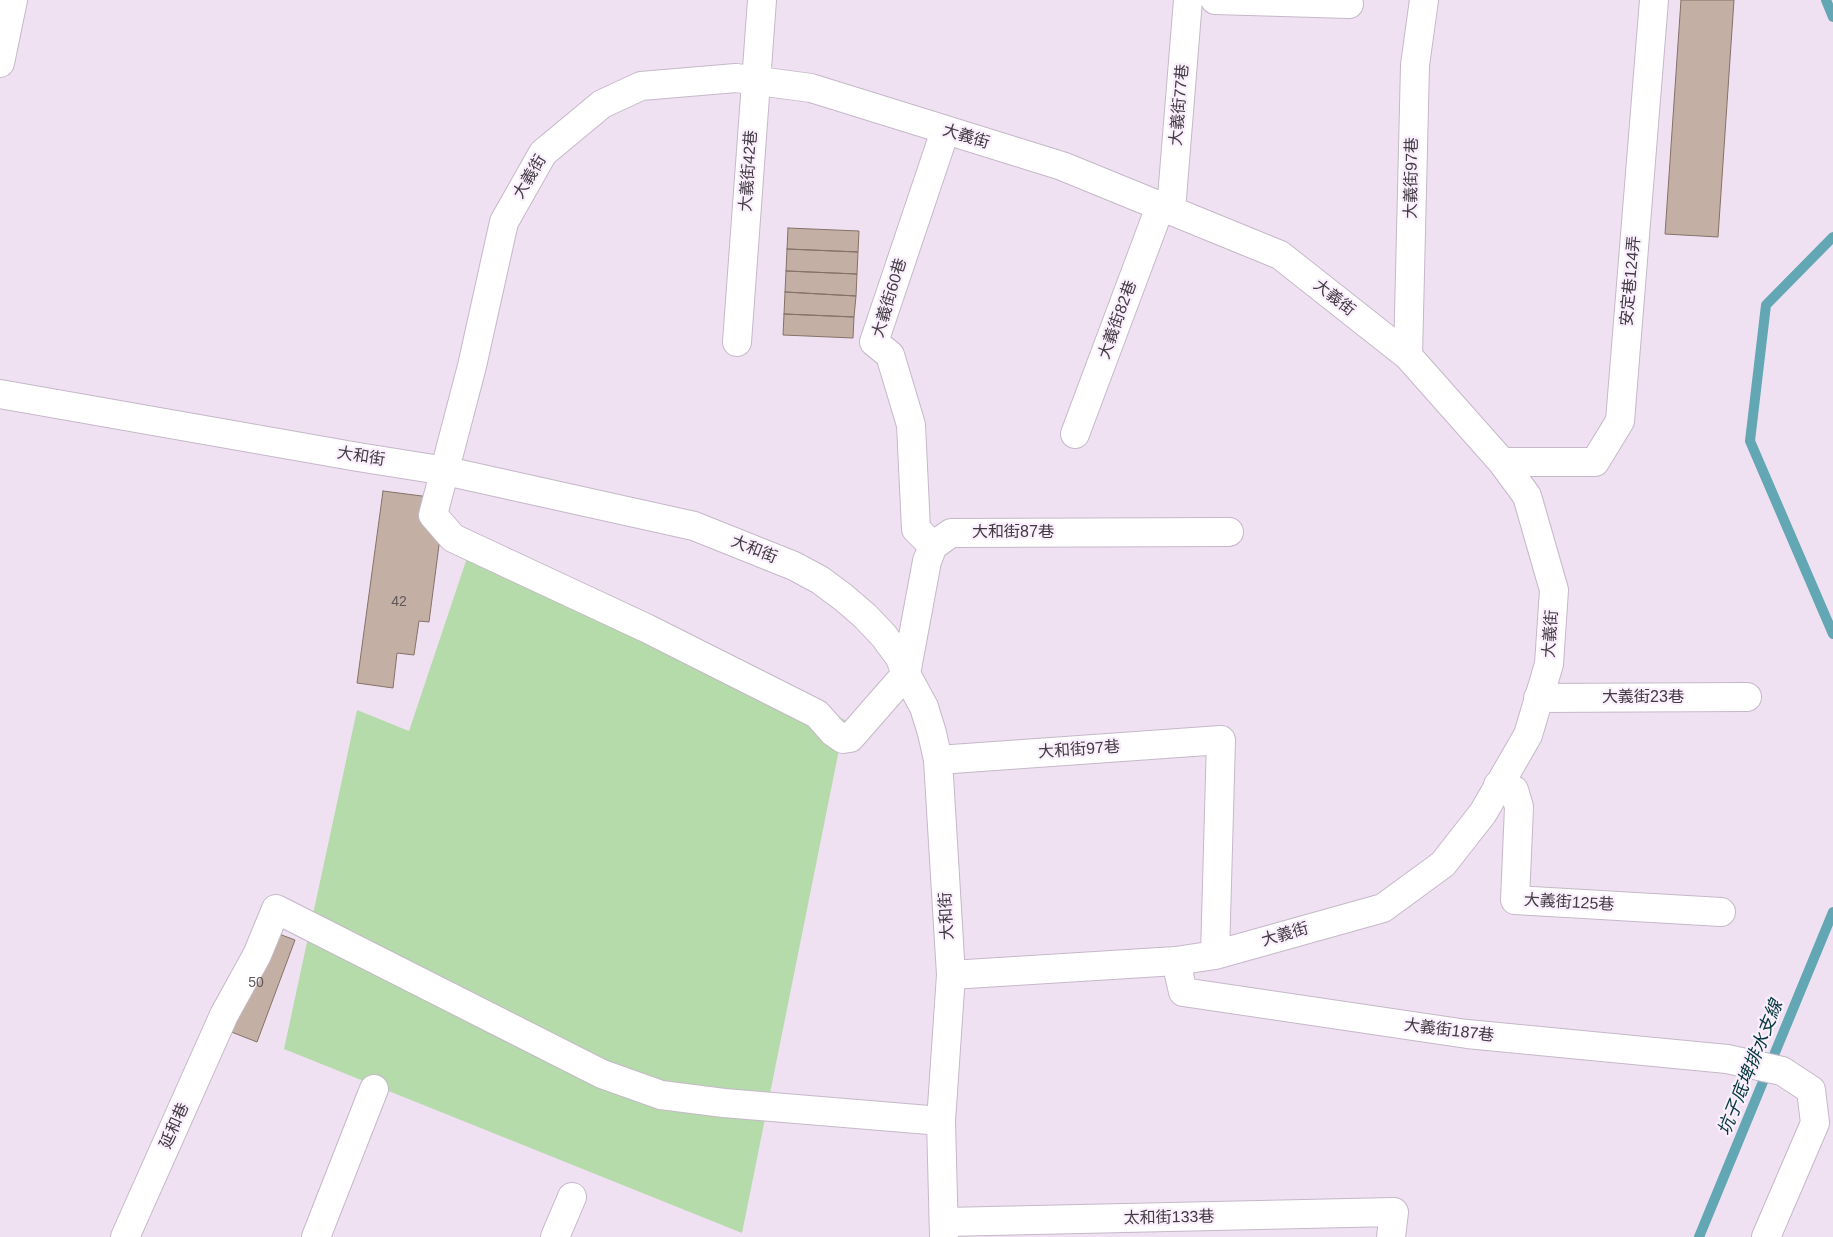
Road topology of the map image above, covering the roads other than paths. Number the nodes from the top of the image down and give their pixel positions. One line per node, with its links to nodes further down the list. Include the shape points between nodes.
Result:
1 (14, 0): 8 (street)
2 (762, 0): 9 (street, 大義街42巷)
3 (1188, 0): 11 (street, 大義街77巷)
4 (1215, 0): 7 (street)
5 (1424, 0): 13 (street, 大義街97巷, via 1415,65)
6 (1654, 0): 16 (street, 安定巷124弄, via 1620,421 1595,462)
7 (1349, 4)
8 (0, 63)
9 (755, 80): 10 (street, 大義街, via 811,88); 12 (street, 大義街42巷); 17 (street, 大義街, via 736,78 641,86 602,104 543,153 504,222)
10 (945, 131): 11 (street, 大義街, via 1062,166); 19 (street, 大義街60巷, via 874,342 890,355 908,416 916,528)
11 (1166, 208): 13 (street, 大義街, via 1280,255); 15 (street, 大義街82巷)
12 (737, 342)
13 (1408, 356): 16 (street, 大義街)
14 (0, 394): 17 (street, 大和街)
15 (1076, 434)
16 (1502, 462): 22 (street, 大義街, via 1527,496 1554,590 1549,664)
17 (446, 471): 20 (street, 大和街, via 694,526 794,566 820,580 865,616 900,658); 20 (street, 大義街, via 433,515 453,538 646,628 817,714 843,739 850,738)
18 (1229, 532): 19 (street, 大和街87巷, via 951,533)
19 (933, 546): 20 (street, via 927,561)
20 (906, 674): 23 (street, 大和街, via 924,707)
21 (1746, 697): 22 (street, 大義街23巷)
22 (1538, 698): 24 (street, 大義街, via 1528,735)
23 (938, 760): 26 (street, 大和街97巷, via 1221,740); 28 (street, 大和街)
24 (1498, 785): 25 (street, 大義街125巷, via 1514,790 1519,807 1516,900); 26 (street, 大義街, via 1483,813 1444,864 1383,908)
25 (1721, 912)
26 (1215, 955): 27 (street, 大義街)
27 (1176, 962): 28 (street, 大義街); 37 (street, 大義街187巷, via 1183,992 1468,1034 1727,1059 1782,1071 1811,1090 1815,1123)
28 (950, 975): 30 (street, 大和街)
29 (374, 1089): 35 (street)
30 (941, 1121): 33 (street, 大和街); 34 (street, 延和巷, via 661,1095 602,1074 276,910 257,955 224,1015)
31 (572, 1197): 36 (street)
32 (1392, 1225): 33 (street, 太和街133巷)
33 (944, 1230)
34 (125, 1237)
35 (316, 1237)
36 (556, 1237)
37 (1766, 1237)

